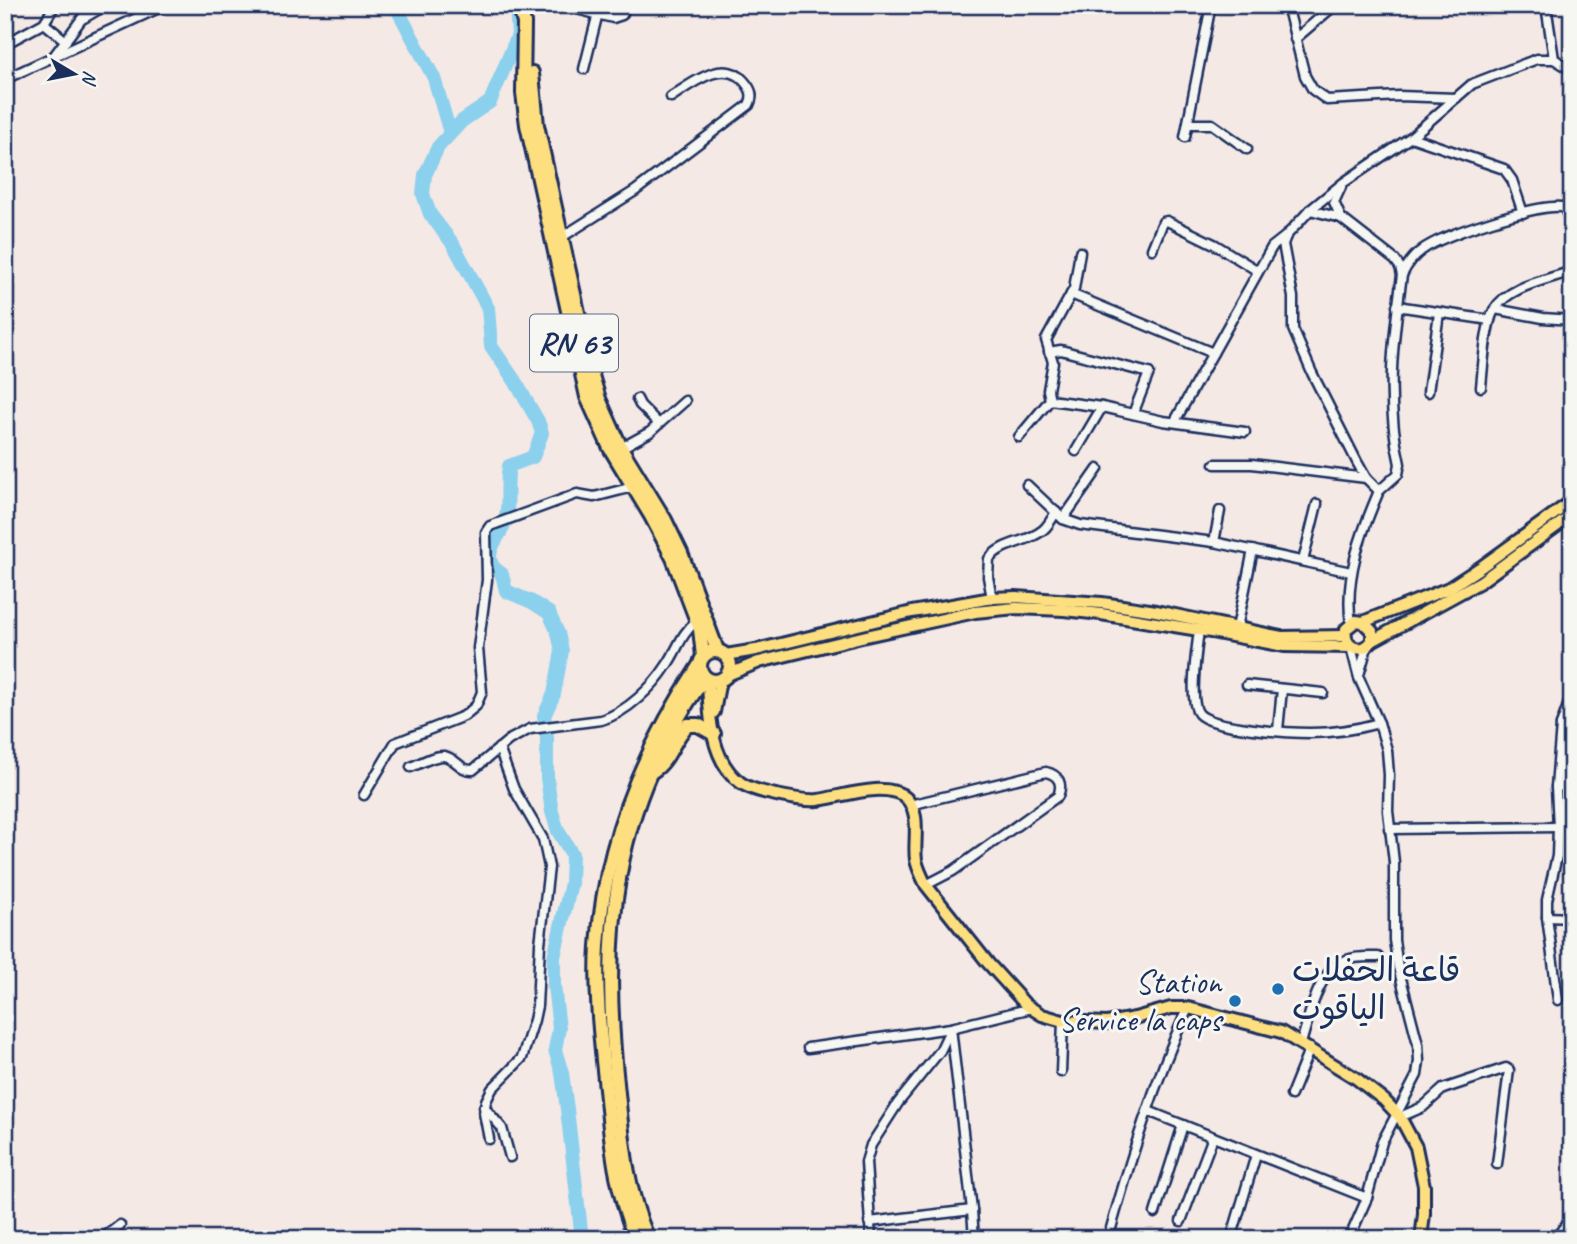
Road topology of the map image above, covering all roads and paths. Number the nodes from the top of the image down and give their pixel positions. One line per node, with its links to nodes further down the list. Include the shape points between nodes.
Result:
1 (55, 5): 15 (street)
2 (92, 5): 14 (street)
3 (106, 5): 14 (street)
4 (165, 5): 19 (street)
5 (559, 5): 13 (street)
6 (600, 5): 13 (street)
7 (627, 5): 13 (street, via 618,17)
8 (1211, 5): 26 (street)
9 (1287, 5): 16 (street)
10 (1335, 5): 16 (street)
11 (1546, 5): 20 (street)
12 (527, 7): 36 (highway, RN 63, via 533,99); 67 (highway, RN 63, via 523,93 527,125 578,360 597,423)
13 (599, 15): 21 (street)
14 (80, 20): 17 (street)
15 (44, 23): 17 (street); 18 (street)
16 (1295, 39): 25 (street, via 1308,84 1326,100)
17 (66, 41): 19 (street)
18 (5, 44)
19 (52, 58): 23 (street)
20 (1554, 59): 22 (street); 25 (street, via 1537,59 1472,84)
21 (584, 69)
22 (1572, 70)
23 (5, 79)
24 (671, 97): 36 (street, via 699,79 725,71 739,75 752,96 749,105 635,191)
25 (1456, 97): 27 (street)
26 (1188, 124): 28 (street); 29 (street, via 1212,124)
27 (1411, 136): 30 (street); 32 (street, via 1504,169)
28 (1185, 137)
29 (1247, 149)
30 (1343, 183): 31 (street); 33 (street, via 1335,202)
31 (1310, 210): 33 (street); 35 (street)
32 (1523, 213): 34 (street, via 1562,207); 41 (street, via 1437,240 1416,254)
33 (1341, 218): 41 (street, via 1395,260)
34 (1572, 229)
35 (1286, 236): 39 (street, via 1272,247); 65 (street, via 1283,244 1293,297 1293,329)
36 (562, 237): 61 (highway, RN 63, via 591,372)
37 (1152, 249): 39 (street, via 1167,221)
38 (1080, 253): 42 (street)
39 (1258, 271): 49 (street)
40 (1572, 271): 44 (street, via 1521,289)
41 (1402, 275): 43 (street)
42 (1071, 294): 48 (street, via 1046,340); 49 (street)
43 (1397, 306): 45 (street); 68 (street, via 1390,386 1400,464 1398,474)
44 (1495, 309): 46 (street); 47 (street)
45 (1439, 313): 46 (street); 51 (street)
46 (1490, 320): 50 (street)
47 (1572, 320)
48 (1049, 352): 53 (street, via 1053,362); 56 (street, via 1061,350 1149,373)
49 (1213, 353): 57 (street)
50 (1481, 387)
51 (1428, 392)
52 (637, 399): 58 (street)
53 (1050, 400): 55 (street); 60 (street)
54 (685, 401): 58 (street)
55 (1102, 407): 56 (street); 62 (street)
56 (1133, 414): 57 (street)
57 (1175, 422): 59 (street)
58 (659, 424): 61 (street)
59 (1245, 432)
60 (1018, 437)
61 (621, 448): 88 (highway, via 674,538)
62 (1076, 451)
63 (1215, 464): 65 (street)
64 (1098, 468): 72 (street)
65 (1366, 478): 68 (street)
66 (1027, 485): 72 (street)
67 (633, 487): 80 (highway, RN 63, via 673,558); 106 (street, via 594,497 577,494 490,526 479,634 479,702 464,716 395,743)
68 (1379, 491): 77 (street)
69 (1572, 501): 81 (main road, via 1449,588)
70 (1318, 504): 76 (street)
71 (1220, 511): 74 (street)
72 (1059, 515): 74 (street, via 1080,526); 78 (street, via 1038,534 999,549 989,559)
73 (1572, 515): 86 (main road, via 1480,582)
74 (1214, 542): 75 (street)
75 (1253, 550): 76 (street); 83 (street)
76 (1303, 561): 77 (street)
77 (1351, 572): 82 (street)
78 (988, 598): 79 (main road); 83 (main road, via 1102,603); 88 (main road, via 756,650)
79 (987, 611): 84 (main road, via 1064,610); 90 (main road, via 759,662)
80 (697, 621): 89 (highway, RN 63); 101 (street, via 684,632 662,673 639,697 606,718 530,729)
81 (1363, 622): 82 (main road); 86 (main road, via 1373,631)
82 (1351, 624): 85 (main road)
83 (1237, 628): 85 (main road, via 1281,637)
84 (1199, 630): 87 (main road, via 1284,646); 100 (street, via 1194,698 1198,713 1212,722)
85 (1345, 636): 87 (main road)
86 (1369, 644): 87 (main road); 91 (street)
87 (1351, 647): 91 (street)
88 (722, 653): 89 (highway, via 709,652); 90 (highway, via 731,664)
89 (702, 660): 90 (highway); 140 (highway, via 659,732 631,794 610,858 601,917 598,1007 607,1107 618,1188)
90 (715, 678): 99 (main road); 103 (highway, via 669,733)
91 (1359, 678): 96 (street)
92 (1247, 685): 93 (street)
93 (1282, 689): 94 (street); 100 (street)
94 (1322, 693)
95 (1572, 694): 97 (street)
96 (1379, 723): 100 (street, via 1311,733); 109 (street, via 1388,762)
97 (1561, 725): 98 (street); 105 (street)
98 (1572, 728)
99 (713, 730): 103 (highway, via 688,726 662,764); 107 (main road, via 727,769 758,791 807,800 874,790 893,792)
100 (1278, 730)
101 (499, 748): 102 (street, via 471,771 443,756); 123 (street, via 514,789 545,844 549,879 537,1006 527,1046 517,1065 492,1089)
102 (411, 767)
103 (649, 773): 141 (highway, via 623,854 610,960 625,1164)
104 (1572, 785): 105 (street)
105 (1556, 787): 108 (street)
106 (364, 795)
107 (910, 805): 110 (main road, via 916,859); 110 (street, via 1046,772 1060,780 1058,796)
108 (1558, 827): 109 (street); 111 (street)
109 (1390, 829): 125 (street, via 1396,954 1419,1061)
110 (926, 885): 115 (main road, via 988,963)
111 (1547, 917): 112 (street); 114 (street)
112 (1572, 918)
113 (1378, 957): 119 (street, via 1348,959 1330,971 1321,984)
114 (1558, 1000)
115 (1032, 1008): 117 (main road); 118 (street)
116 (1188, 1008): 117 (main road, via 1107,1023); 119 (main road, via 1281,1032); 124 (street)
117 (1062, 1021): 121 (street)
118 (951, 1028): 120 (street); 133 (street); 137 (street, via 940,1051 871,1145 866,1162)
119 (1305, 1046): 122 (street); 125 (main road, via 1357,1079)
120 (808, 1048)
121 (1061, 1072)
122 (1291, 1095)
123 (484, 1107): 128 (street); 130 (street, via 502,1128)
124 (1148, 1111): 126 (street); 144 (street)
125 (1399, 1116): 131 (street, via 1423,1107 1443,1089 1506,1068); 132 (street, via 1382,1142); 147 (main road, via 1421,1167)
126 (1183, 1125): 127 (street); 134 (street)
127 (1213, 1137): 129 (street); 136 (street)
128 (489, 1139)
129 (1256, 1155): 132 (street); 145 (street)
130 (510, 1157)
131 (1497, 1164)
132 (1367, 1198): 146 (street)
133 (972, 1210): 137 (street); 143 (street)
134 (1154, 1213)
135 (1572, 1217): 148 (street)
136 (1181, 1221)
137 (869, 1222): 142 (street)
138 (120, 1226): 139 (street)
139 (102, 1239)
140 (636, 1239)
141 (648, 1239)
142 (871, 1239)
143 (974, 1239)
144 (1108, 1239)
145 (1231, 1239)
146 (1349, 1239)
147 (1421, 1239)
148 (1555, 1239)

